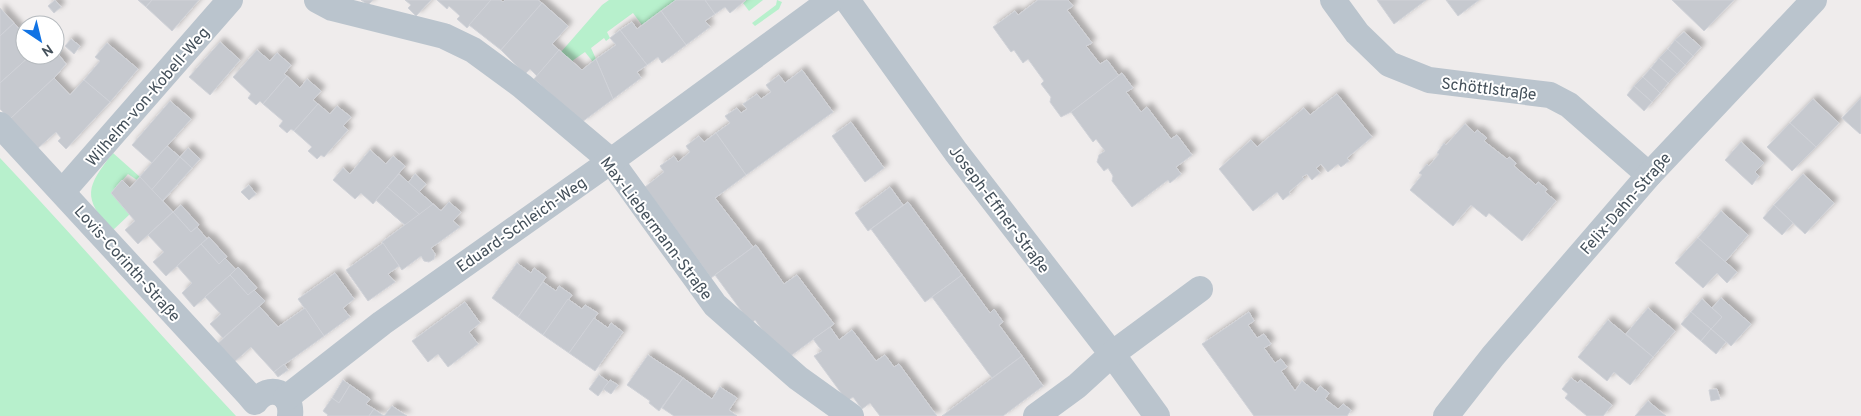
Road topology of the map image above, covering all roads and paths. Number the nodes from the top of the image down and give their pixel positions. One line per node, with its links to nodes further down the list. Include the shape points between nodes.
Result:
1 (230, 0): 10 (street, Wilhelm-von-Kobell-Weg)
2 (317, 0): 8 (street, Max-Liebermann-Straße, via 332,8 444,36 473,50 522,86)
3 (831, 0): 8 (street, Eduard-Schleich-Weg)
4 (848, 0): 12 (street, Joseph-Effner-Straße, via 956,152)
5 (1333, 0): 9 (street, Schöttlstraße, via 1357,33 1389,64 1429,80 1550,95 1569,105)
6 (1814, 0): 9 (street, Felix-Dahn-Straße)
7 (0, 125): 10 (street, Lovis-Corinth-Straße)
8 (611, 161): 13 (street, Eduard-Schleich-Weg, via 395,313); 15 (street, Max-Liebermann-Straße, via 716,305 798,378)
9 (1648, 175): 18 (street, Felix-Dahn-Straße, via 1493,356)
10 (63, 191): 14 (street, Lovis-Corinth-Straße)
11 (1200, 289): 12 (street)
12 (1112, 354): 16 (street, via 1077,386); 17 (street, Joseph-Effner-Straße)
13 (288, 407): 14 (street, Lovis-Corinth-Straße, via 282,394 270,392 264,393)
14 (254, 409)
15 (851, 416)
16 (1036, 416)
17 (1157, 416)
18 (1446, 416)

